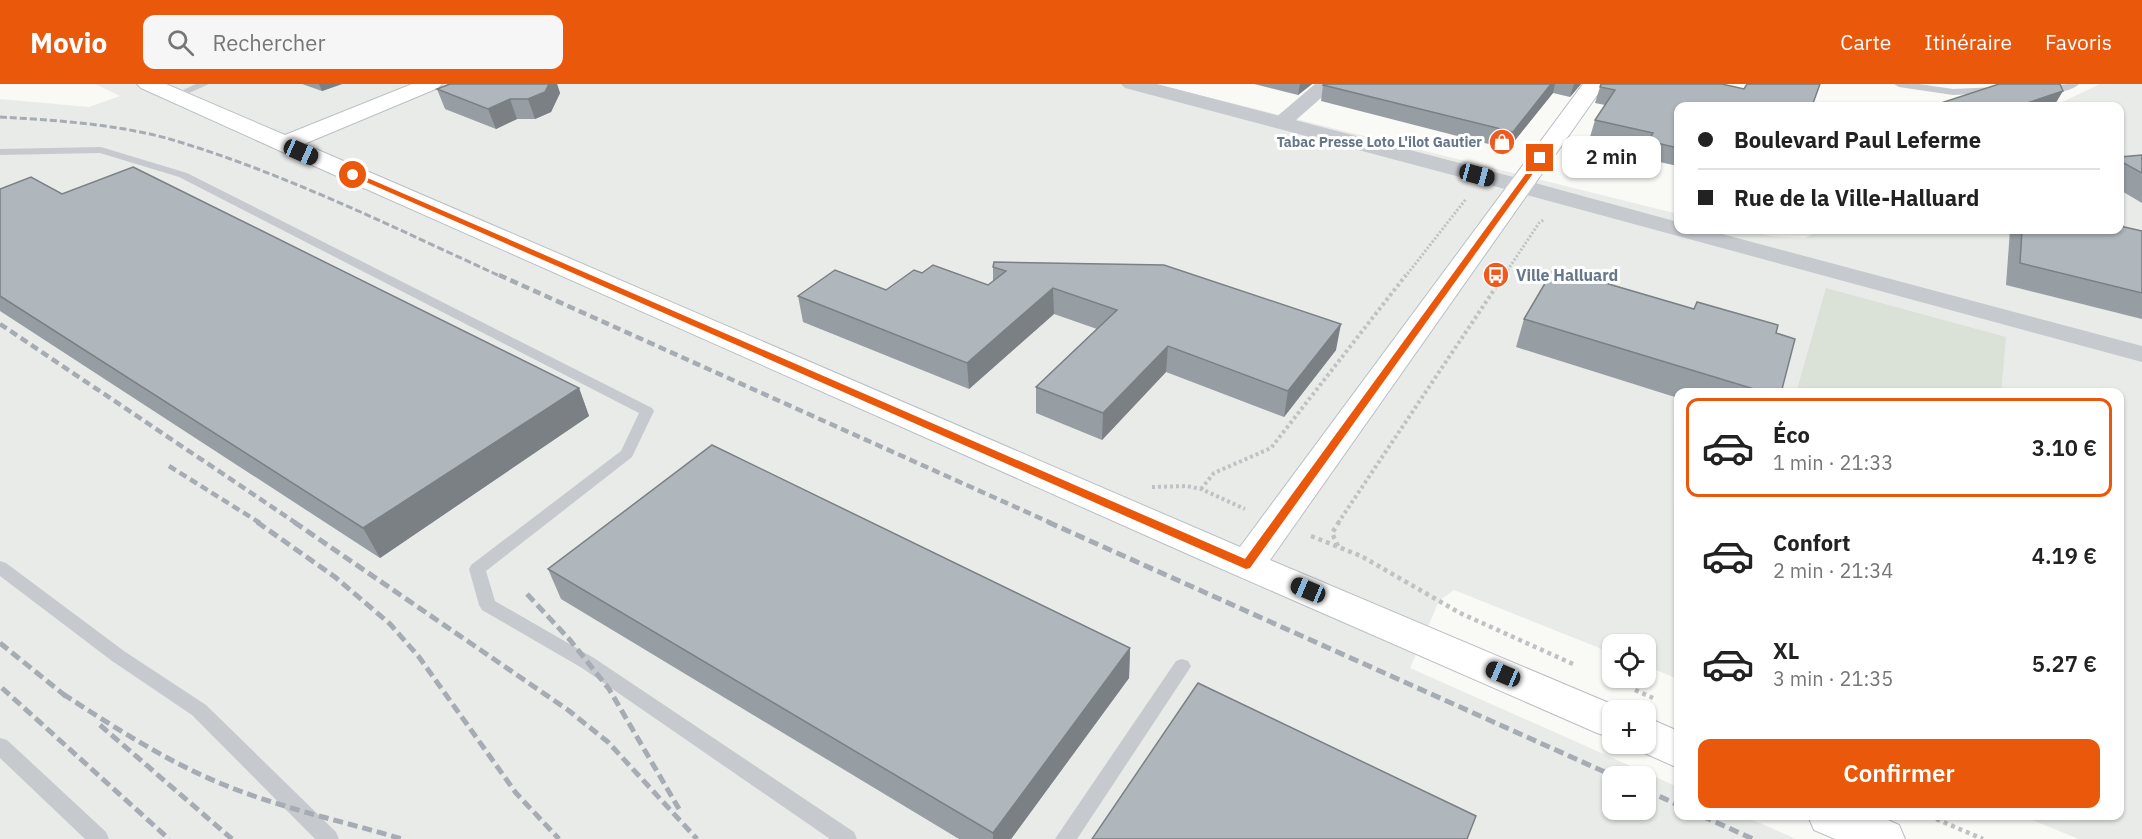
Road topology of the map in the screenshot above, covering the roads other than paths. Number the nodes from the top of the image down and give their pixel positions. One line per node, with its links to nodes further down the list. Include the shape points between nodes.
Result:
1 (148, 84): 11 (main road)
2 (204, 84): 11 (lane)
3 (431, 84): 13 (main road)
4 (1132, 84): 12 (street)
5 (1327, 84): 12 (street)
6 (1594, 84): 15 (main road)
7 (1899, 84): 9 (lane, via 1953,92)
8 (2074, 84): 10 (lane, via 2053,90)
9 (2010, 90)
10 (2028, 90)
11 (175, 96): 13 (main road)
12 (1281, 123): 15 (street)
13 (284, 144): 19 (main road)
14 (0, 152): 29 (lane, via 101,150 183,175 647,411 627,454 477,569 488,605 588,663)
15 (1520, 186): 16 (street); 19 (main road)
16 (1674, 227)
17 (1698, 234): 18 (street)
18 (2142, 354)
19 (1246, 565): 22 (main road)
20 (0, 567): 28 (lane, via 118,656 200,710)
21 (1182, 666): 30 (lane)
22 (1602, 717)
23 (1656, 724): 24 (main road)
24 (1674, 745)
25 (0, 746): 27 (lane)
26 (1839, 820): 31 (main road)
27 (99, 839)
28 (329, 839)
29 (847, 839)
30 (1065, 839)
31 (1883, 839)

